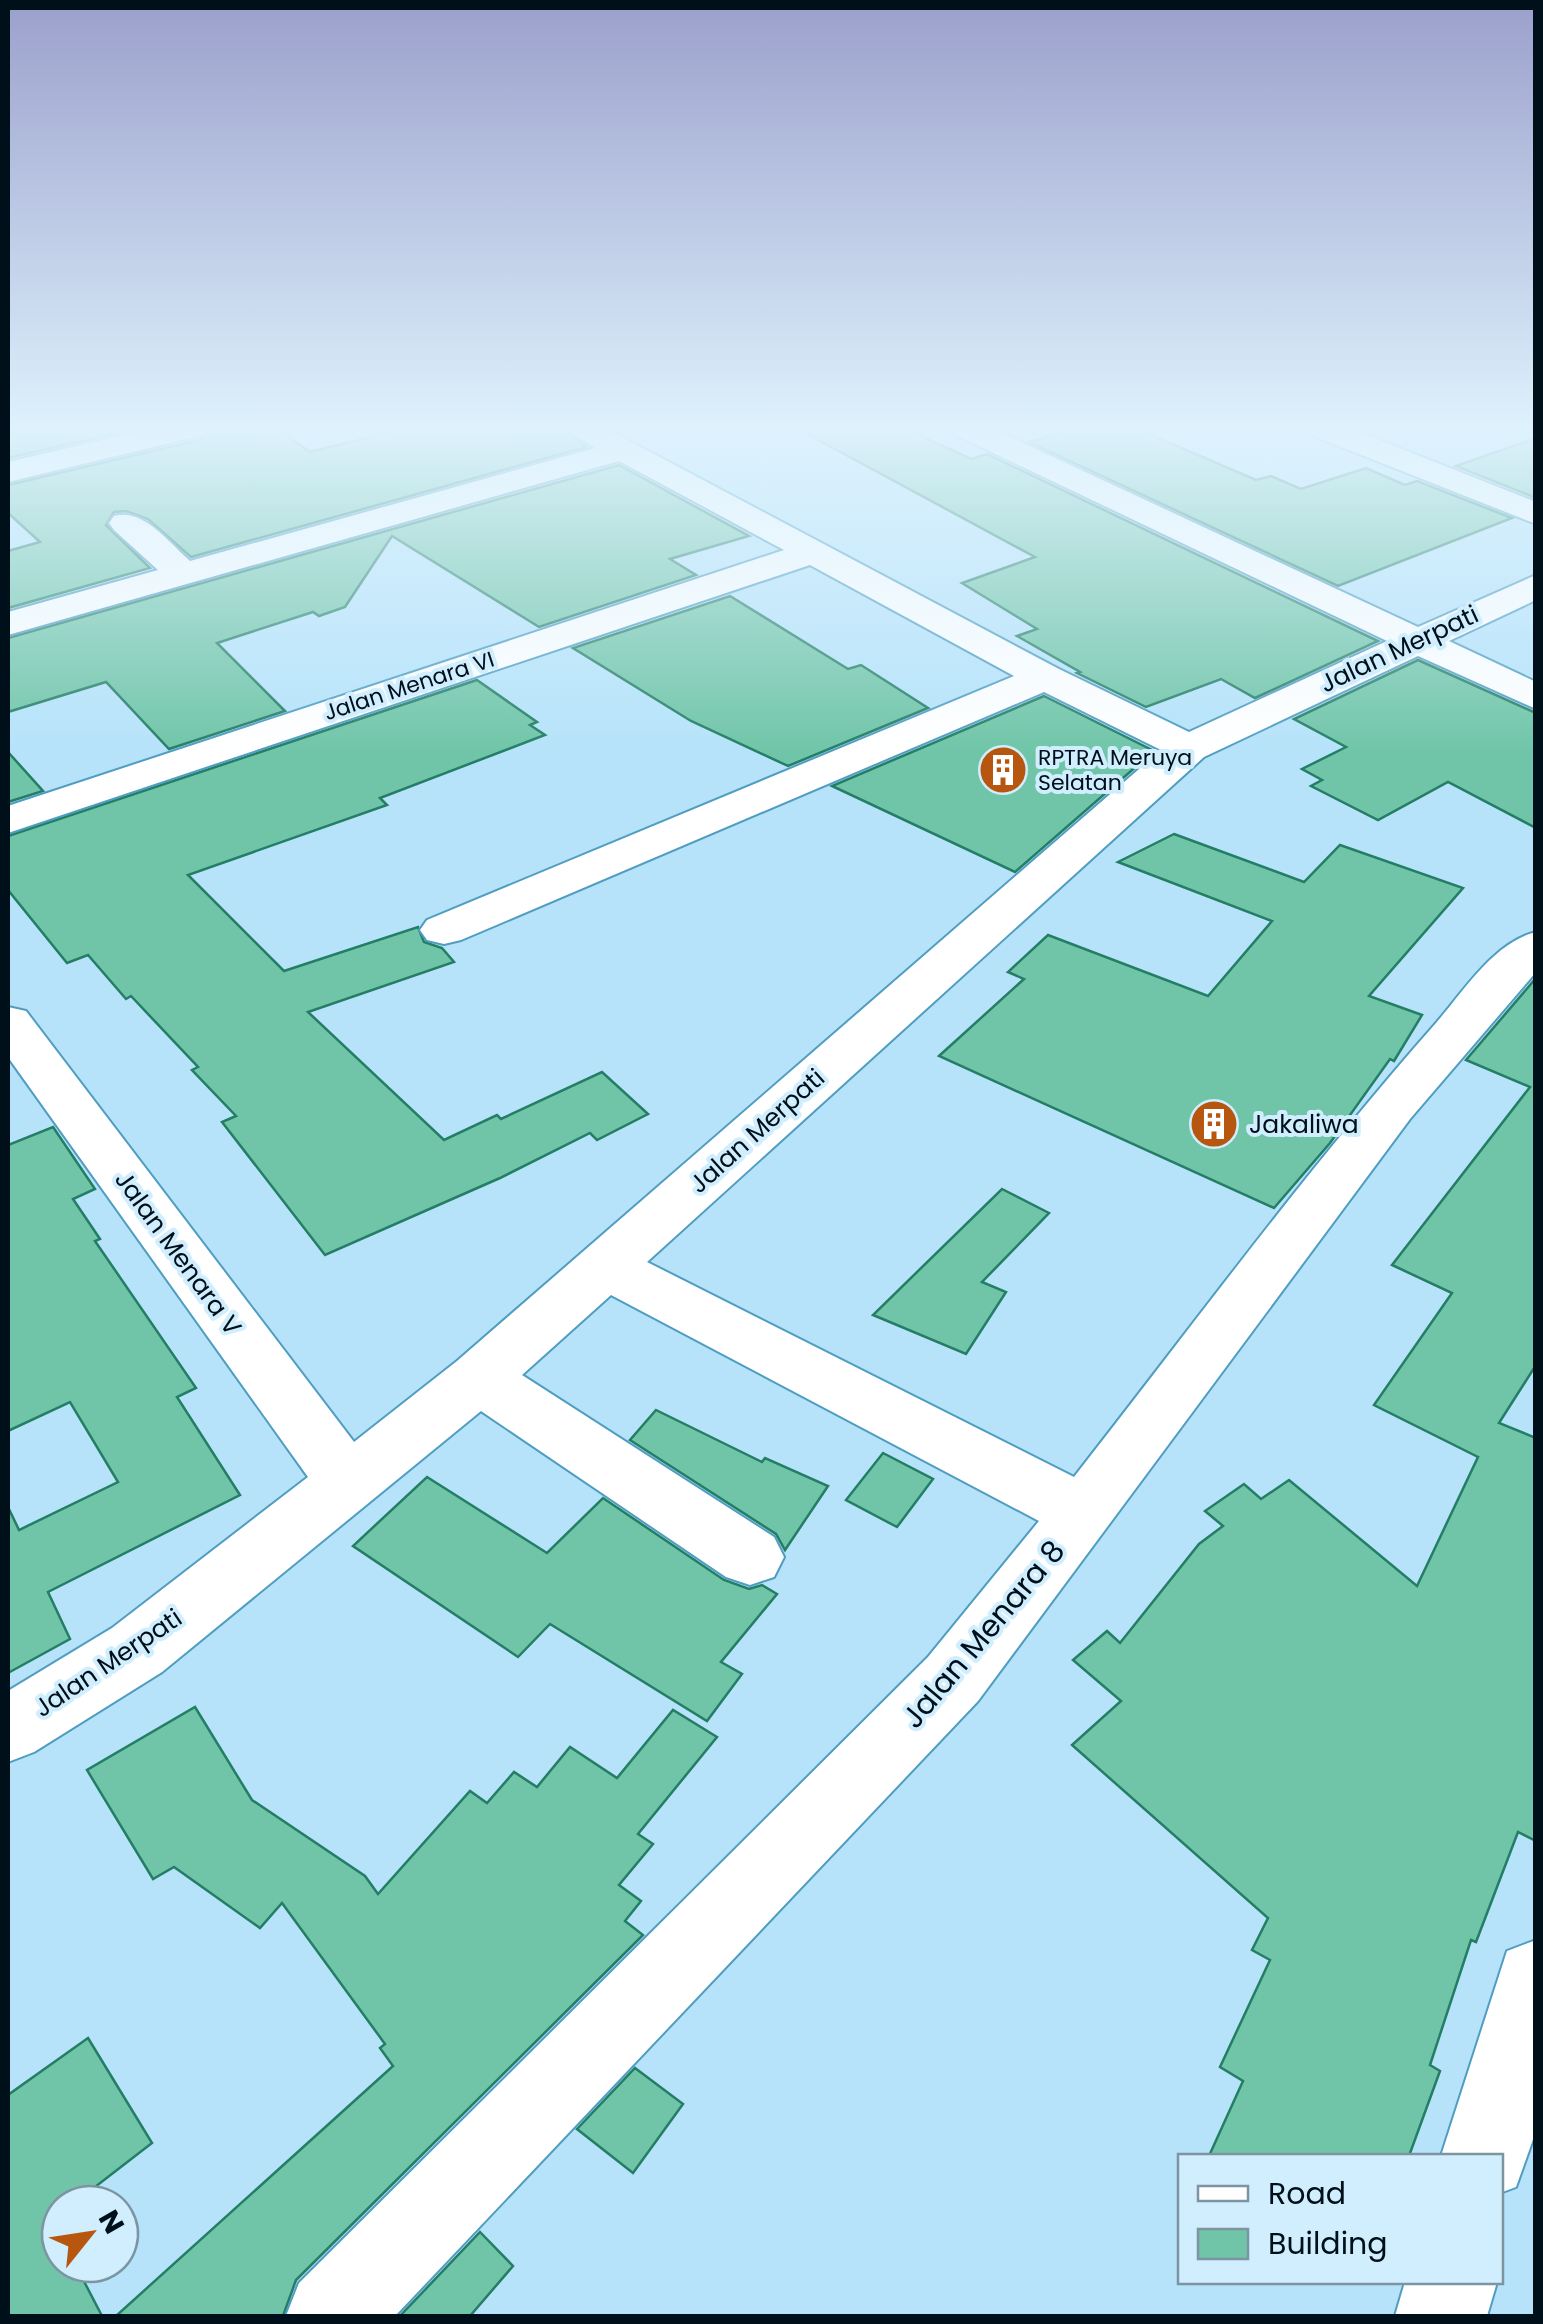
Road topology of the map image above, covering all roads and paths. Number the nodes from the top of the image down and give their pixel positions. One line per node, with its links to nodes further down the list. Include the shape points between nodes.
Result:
1 (141, 536): 6 (street)
2 (316, 536): 6 (street)
3 (781, 536): 5 (street)
4 (1193, 536): 9 (street)
5 (811, 553): 10 (street); 13 (street, Jalan Menara VI)
6 (183, 574): 8 (street)
7 (1536, 586): 9 (street, Jalan Merpati)
8 (8, 624)
9 (1412, 642): 11 (street); 12 (street, Jalan Merpati)
10 (1046, 677): 12 (street); 14 (street)
11 (1536, 697)
12 (1189, 748): 17 (street, Jalan Merpati)
13 (8, 820)
14 (444, 930)
15 (1536, 946): 20 (street, Jalan Menara 8, via 1391,1106)
16 (8, 1022): 19 (street, Jalan Menara V)
17 (604, 1266): 18 (street, Jalan Merpati); 20 (street)
18 (479, 1378): 19 (street, Jalan Merpati); 21 (street)
19 (348, 1483): 22 (street, Jalan Merpati, via 137,1650)
20 (1084, 1513): 26 (street, Jalan Menara 8, via 954,1679)
21 (750, 1558)
22 (8, 1730)
23 (1536, 1980): 24 (street)
24 (1508, 2120)
25 (1449, 2284): 27 (street)
26 (332, 2316)
27 (1441, 2316)

